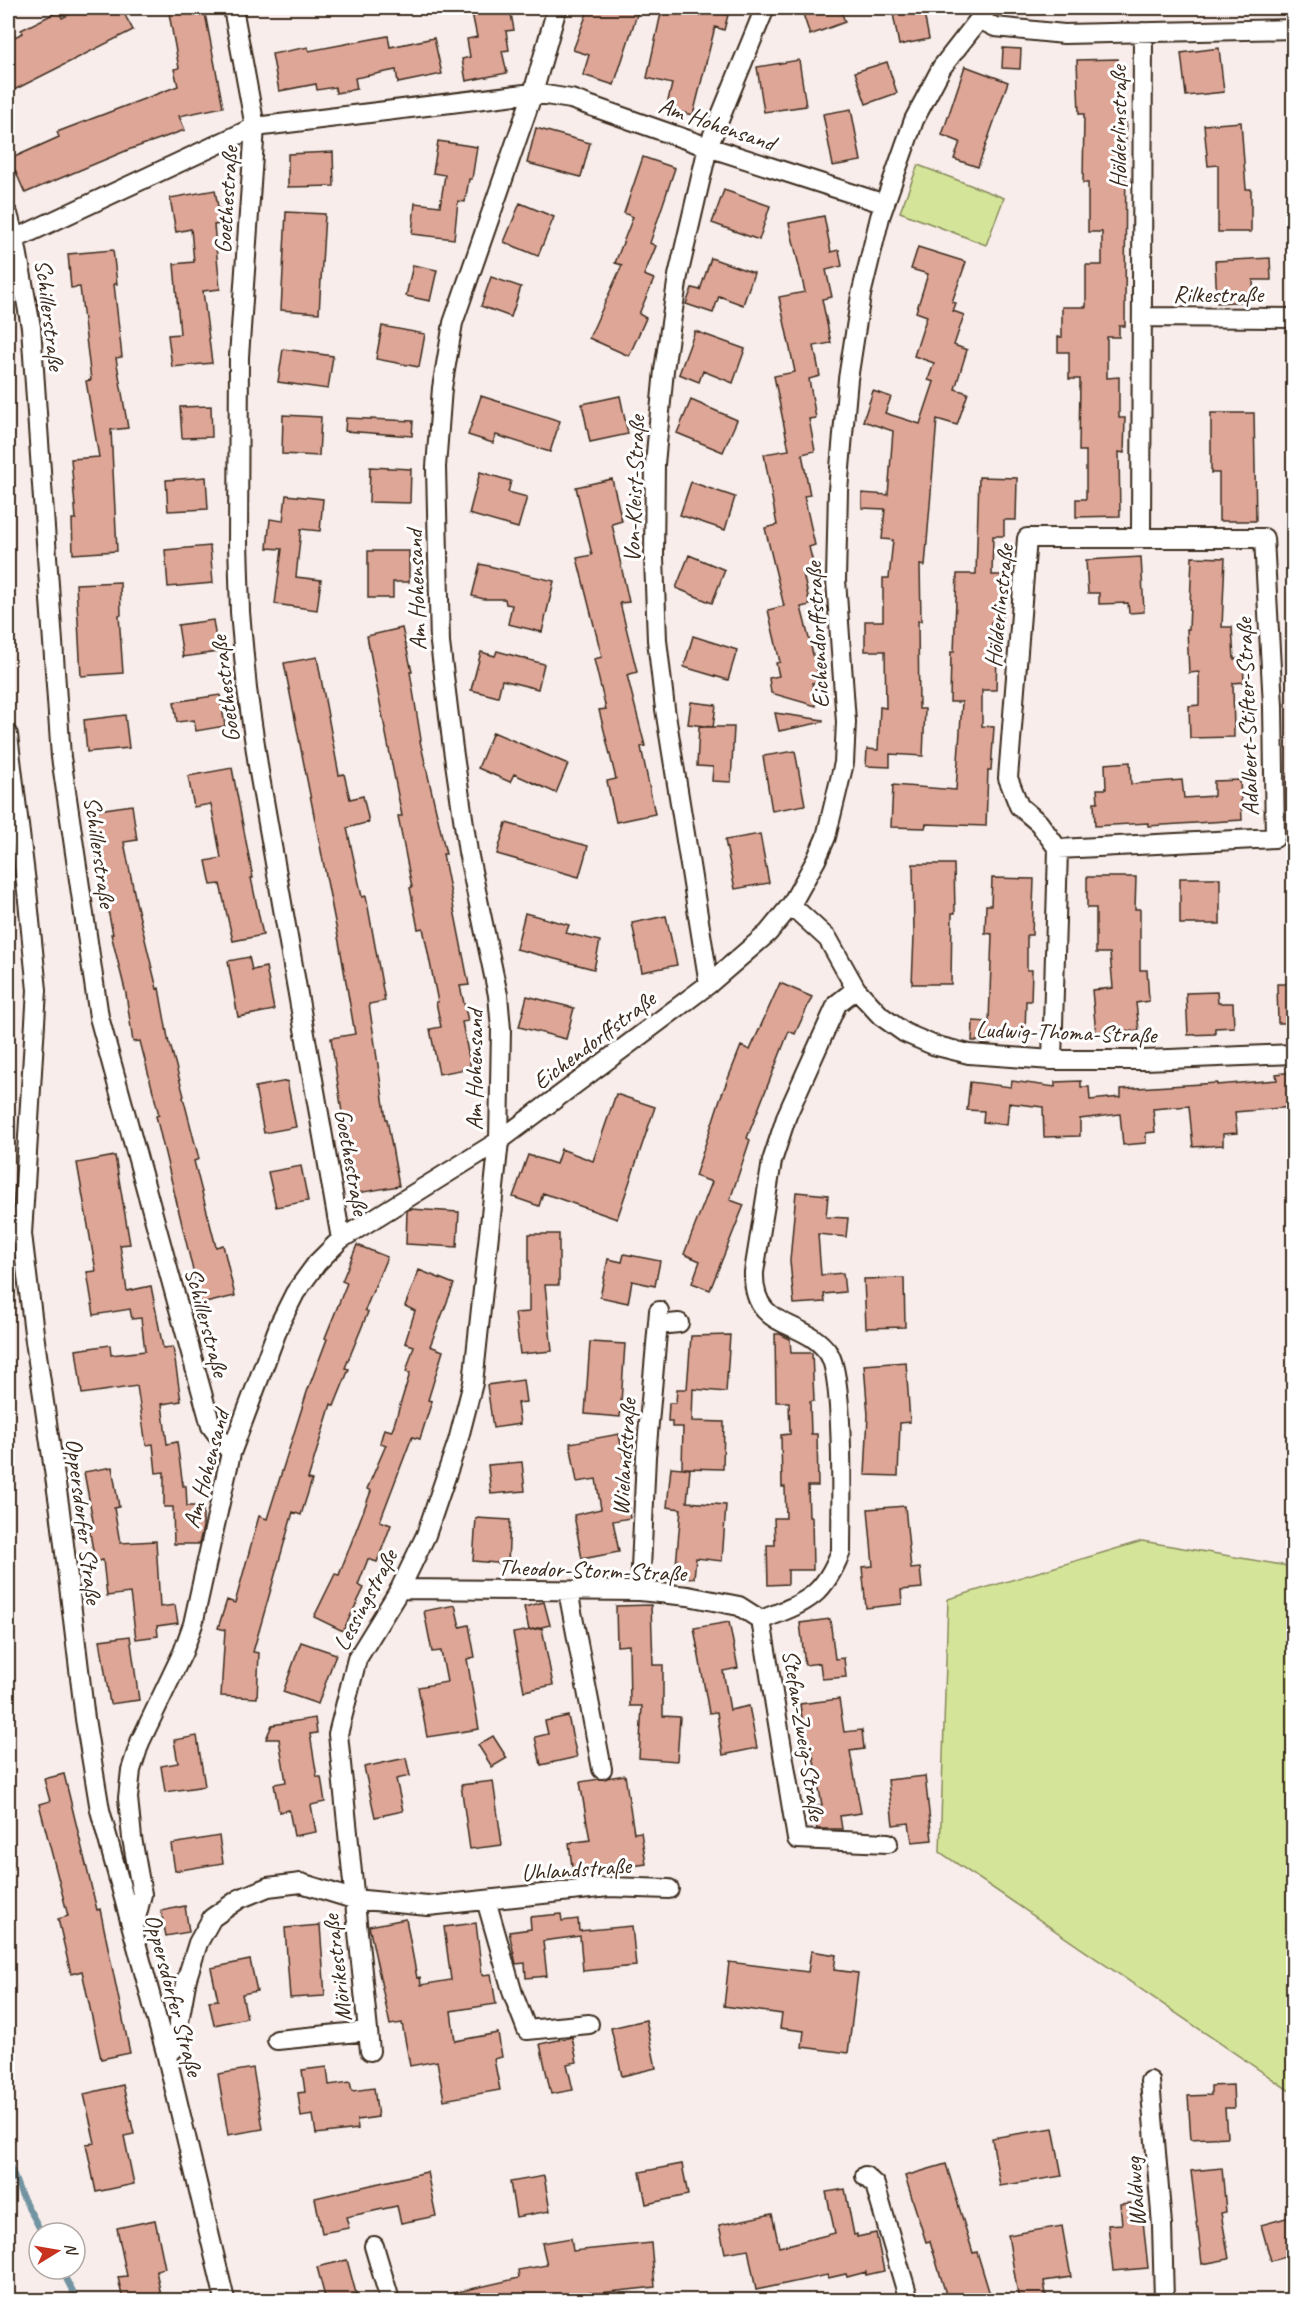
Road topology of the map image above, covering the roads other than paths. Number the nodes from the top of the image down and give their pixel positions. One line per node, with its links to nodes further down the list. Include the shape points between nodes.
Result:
1 (233, 8): 8 (street, Goethestraße)
2 (557, 8): 7 (street, Am Hohensand)
3 (765, 8): 9 (street, Von-Kleist-Straße)
4 (983, 13): 6 (street, Hölderlinstraße, via 996,27 1064,34); 10 (street, Eichendorffstraße, via 942,67 914,120)
5 (1293, 29): 6 (street, Hölderlinstraße)
6 (1143, 32): 13 (street, Hölderlinstraße)
7 (533, 93): 8 (street, Goethestraße); 9 (street, Am Hohensand, via 571,99); 23 (street, Am Hohensand, via 453,323 442,387 436,467 440,643 451,738 468,852 498,995)
8 (255, 127): 12 (street, Schillerstraße); 24 (street, Goethestraße, via 239,357 240,612 260,772)
9 (708, 147): 10 (street, Am Hohensand); 19 (street, Von-Kleist-Straße, via 678,276 664,369 655,464 654,558 664,710)
10 (885, 204): 18 (street, Eichendorffstraße, via 861,295 848,379 838,490 836,580 846,722 844,763 826,837)
11 (8, 214): 12 (street, Schillerstraße)
12 (15, 239): 26 (street, Schillerstraße, via 31,327 61,757 99,1017 211,1426)
13 (1142, 317): 14 (street, Rilkestraße); 15 (street, Hölderlinstraße)
14 (1293, 318)
15 (1141, 537): 17 (street, Hölderlinstraße, via 1027,537 1008,778 1019,806 1039,823); 17 (street, Adalbert-Stifter-Straße, via 1264,538 1275,838)
16 (8, 735): 36 (street, Oppersdorfer Straße, via 37,990 22,1234 91,1764)
17 (1058, 849): 22 (street)
18 (791, 905): 19 (street, Eichendorffstraße, via 768,933); 20 (street, Ludwig-Thoma-Straße, via 828,939)
19 (709, 984): 23 (street, Eichendorffstraße)
20 (856, 989): 22 (street, Ludwig-Thoma-Straße, via 880,1016 933,1045 969,1054); 30 (street, via 837,1004 778,1143 753,1290 760,1305 773,1317 818,1341 830,1355 836,1375 839,1420 841,1551 834,1571 820,1591)
21 (1293, 1054): 22 (street, Ludwig-Thoma-Straße)
22 (1052, 1060)
23 (499, 1141): 24 (street, Am Hohensand); 27 (street, Lessingstraße, via 472,1383 458,1441 426,1535)
24 (341, 1239): 26 (street, Am Hohensand, via 317,1263 279,1323)
25 (680, 1323): 29 (street, Wielandstraße, via 658,1318)
26 (231, 1453): 36 (street, Am Hohensand, via 193,1624 131,1770 128,1798 142,1894)
27 (400, 1589): 28 (street, Theodor-Storm-Straße); 34 (street, Lessingstraße, via 357,1659 338,1734)
28 (568, 1591): 29 (street, Theodor-Storm-Straße); 31 (street)
29 (640, 1592): 30 (street, Theodor-Storm-Straße, via 739,1606)
30 (761, 1620): 32 (street, Stefan-Zweig-Straße, via 797,1839)
31 (602, 1769)
32 (888, 1843)
33 (669, 1889): 35 (street, Uhlandstraße, via 609,1887)
34 (353, 1899): 35 (street, Uhlandstraße, via 428,1906); 38 (street, Mörikestraße); 41 (street, via 301,1883 268,1887 239,1899 212,1918 198,1942 187,1978 174,2049)
35 (486, 1900): 37 (street, via 527,2030)
36 (133, 1930): 41 (street, Oppersdorfer Straße)
37 (589, 2024)
38 (368, 2031): 39 (street, Mörikestraße); 40 (street, Mörikestraße)
39 (277, 2040)
40 (370, 2051)
41 (166, 2053): 45 (street, Oppersdorfer Straße)
42 (1150, 2080): 48 (street, Waldweg)
43 (865, 2176): 47 (street, via 875,2185)
44 (374, 2246): 46 (street)
45 (225, 2301)
46 (390, 2301)
47 (909, 2301)
48 (1164, 2301)

